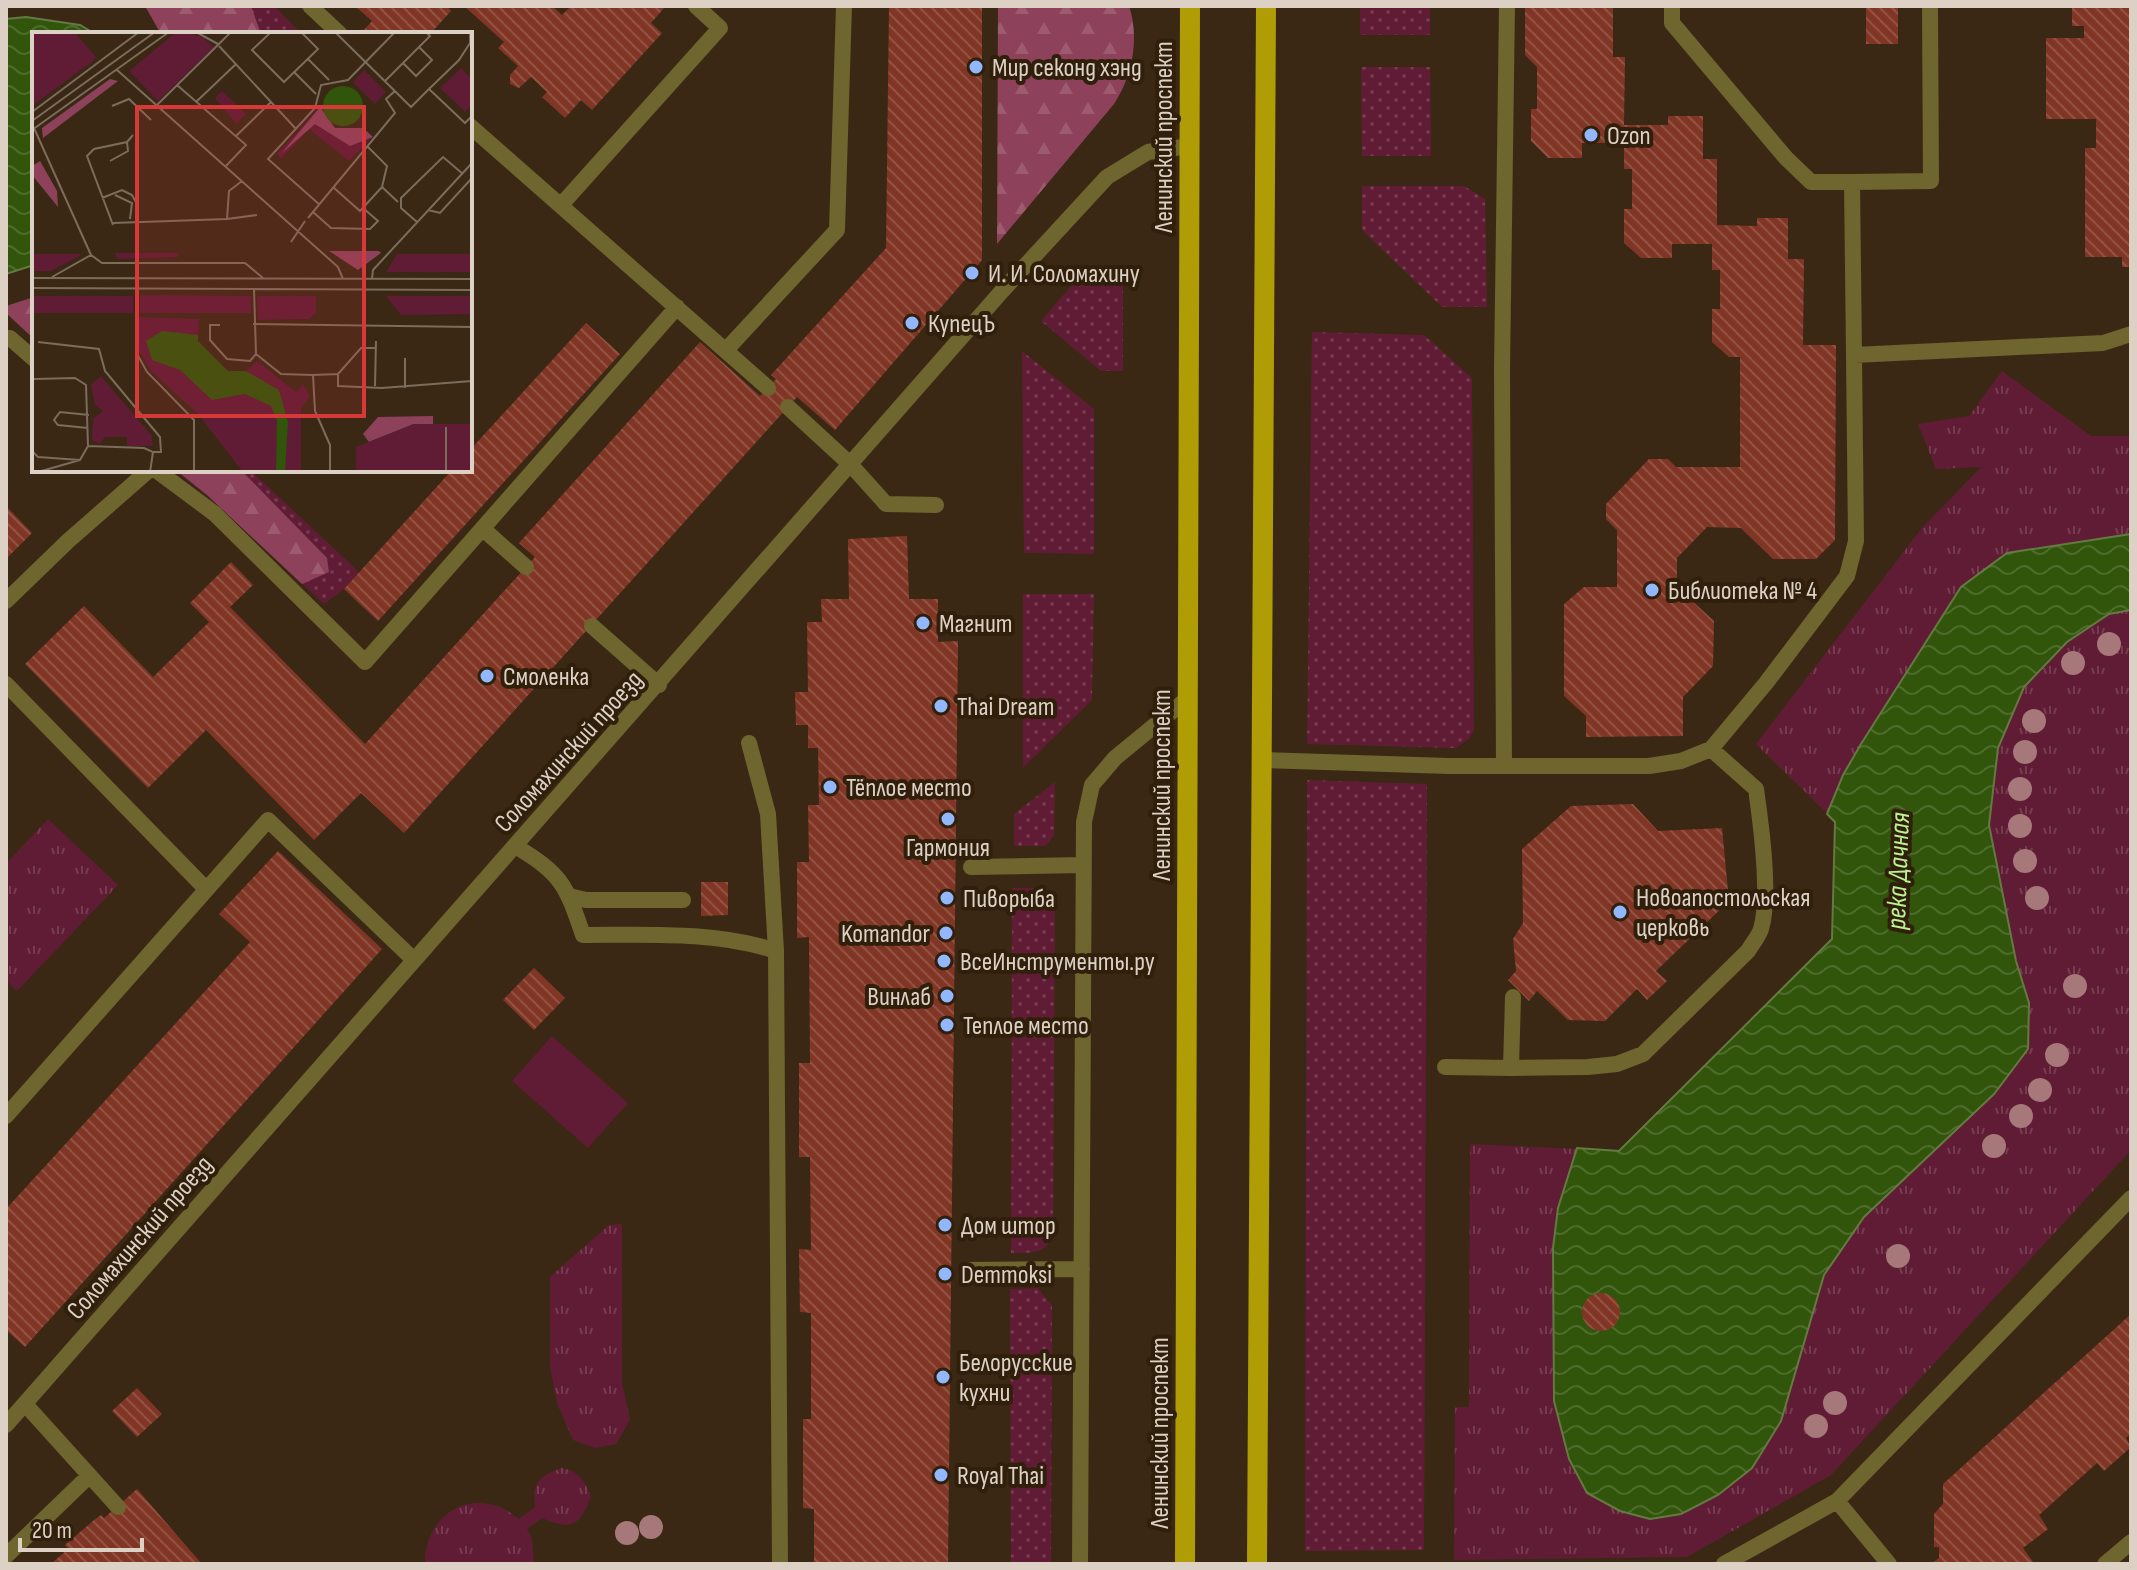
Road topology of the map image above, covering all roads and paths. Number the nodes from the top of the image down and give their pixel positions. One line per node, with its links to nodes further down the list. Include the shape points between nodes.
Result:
1 (310, 6): 9 (street)
2 (698, 6): 13 (street, via 720,28)
3 (844, 6): 17 (street, via 837,230)
4 (1190, 6): 11 (main road, Ленинский проспект)
5 (1266, 6): 35 (main road)
6 (1507, 6): 36 (street)
7 (1672, 6): 12 (street, via 1672,23 1786,158 1811,182)
8 (1930, 6): 12 (street, via 1931,181)
9 (338, 32)
10 (472, 128): 13 (street)
11 (1189, 146): 22 (street, Соломахинский проезд, via 1148,152 1107,177); 32 (main road, Ленинский проспект)
12 (1852, 182): 18 (street)
13 (561, 205): 14 (street)
14 (677, 307): 17 (street); 26 (street)
15 (2131, 334): 18 (street, via 2103,343)
16 (6, 338): 19 (street)
17 (726, 350): 20 (street)
18 (1854, 355): 34 (street, via 1856,541 1847,576)
19 (32, 357)
20 (768, 388)
21 (788, 407): 22 (street)
22 (851, 465): 25 (street, via 886,504); 31 (street, Соломахинский проезд)
23 (147, 472): 28 (street)
24 (159, 472): 26 (street, via 215,514 365,662)
25 (936, 505)
26 (483, 529): 27 (street)
27 (526, 567)
28 (6, 601)
29 (592, 626): 31 (street)
30 (6, 684): 40 (street)
31 (659, 685): 37 (street, Соломахинский проезд)
32 (1187, 699): 38 (street, via 1115,758 1092,785); 61 (main road, Ленинский проспект)
33 (749, 743): 43 (street, via 768,814)
34 (1711, 749): 36 (street, via 1649,766); 47 (street, via 1756,789 1763,836 1763,904 1761,930 1748,951 1643,1054 1617,1064)
35 (1261, 760): 36 (street); 62 (main road)
36 (1504, 766)
37 (515, 846): 41 (street, via 553,871); 44 (street, Соломахинский проезд)
38 (1083, 865): 39 (street); 50 (street)
39 (971, 867)
40 (206, 889): 44 (street, via 268,820); 48 (street)
41 (569, 896): 42 (street); 43 (street, via 583,935 747,942)
42 (683, 900)
43 (776, 951): 59 (street)
44 (414, 960): 52 (street, Соломахинский проезд)
45 (1513, 997): 47 (street)
46 (1445, 1067): 47 (street)
47 (1511, 1068)
48 (6, 1116)
49 (2131, 1198): 55 (street)
50 (1082, 1269): 51 (street); 60 (street)
51 (967, 1270)
52 (25, 1404): 53 (street, Соломахинский проезд); 54 (street)
53 (6, 1425)
54 (89, 1476): 56 (street); 58 (street)
55 (1837, 1501): 63 (street); 64 (street)
56 (118, 1507)
57 (2131, 1542): 65 (street)
58 (6, 1556)
59 (780, 1564)
60 (1080, 1564)
61 (1185, 1564)
62 (1257, 1564)
63 (1724, 1564)
64 (1889, 1564)
65 (2105, 1564)

